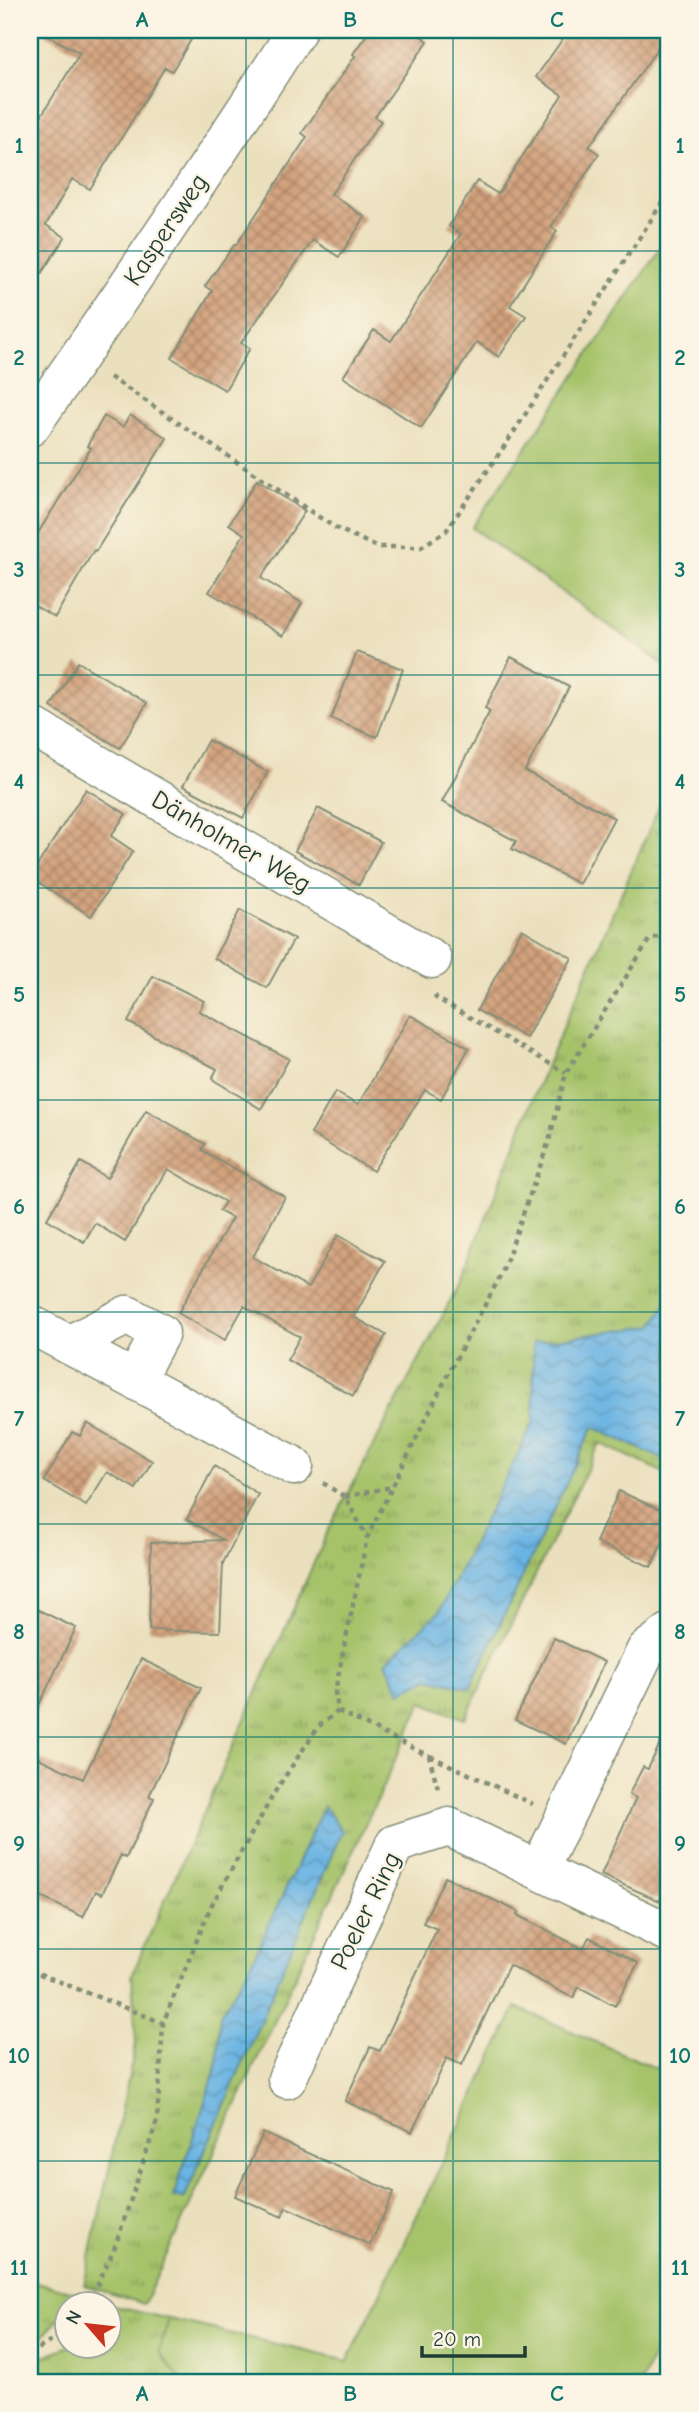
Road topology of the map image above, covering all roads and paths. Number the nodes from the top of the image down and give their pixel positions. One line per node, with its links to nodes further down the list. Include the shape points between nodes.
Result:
1 (297, 30): 3 (street, Kaspersweg)
2 (669, 192): 3 (path, via 446,531 421,547 377,547 334,527)
3 (80, 358): 4 (street, Kaspersweg)
4 (35, 406)
5 (30, 725): 7 (street, Dänholmer Weg)
6 (669, 932): 8 (path, via 649,940)
7 (432, 959): 8 (path, via 436,998)
8 (566, 1073): 13 (path, via 549,1141 502,1273)
9 (30, 1324): 10 (street)
10 (69, 1345): 11 (street); 11 (street, via 127,1315 160,1333)
11 (135, 1380): 12 (street)
12 (294, 1466): 14 (path)
13 (392, 1486): 14 (path); 15 (path)
14 (345, 1497): 15 (path)
15 (367, 1538): 17 (path, via 335,1691)
16 (669, 1633): 19 (street, via 646,1650)
17 (338, 1711): 18 (path); 24 (path, via 318,1727 269,1801 211,1906)
18 (429, 1756): 19 (path); 20 (path)
19 (564, 1819): 21 (street)
20 (449, 1827): 21 (street); 25 (street, Poeler Ring, via 395,1844)
21 (539, 1870): 22 (street)
22 (669, 1933)
23 (30, 1969): 24 (path)
24 (163, 2023): 26 (path, via 157,2122 116,2244)
25 (287, 2079)
26 (95, 2290)
27 (52, 2341): 28 (path)
28 (30, 2354)

